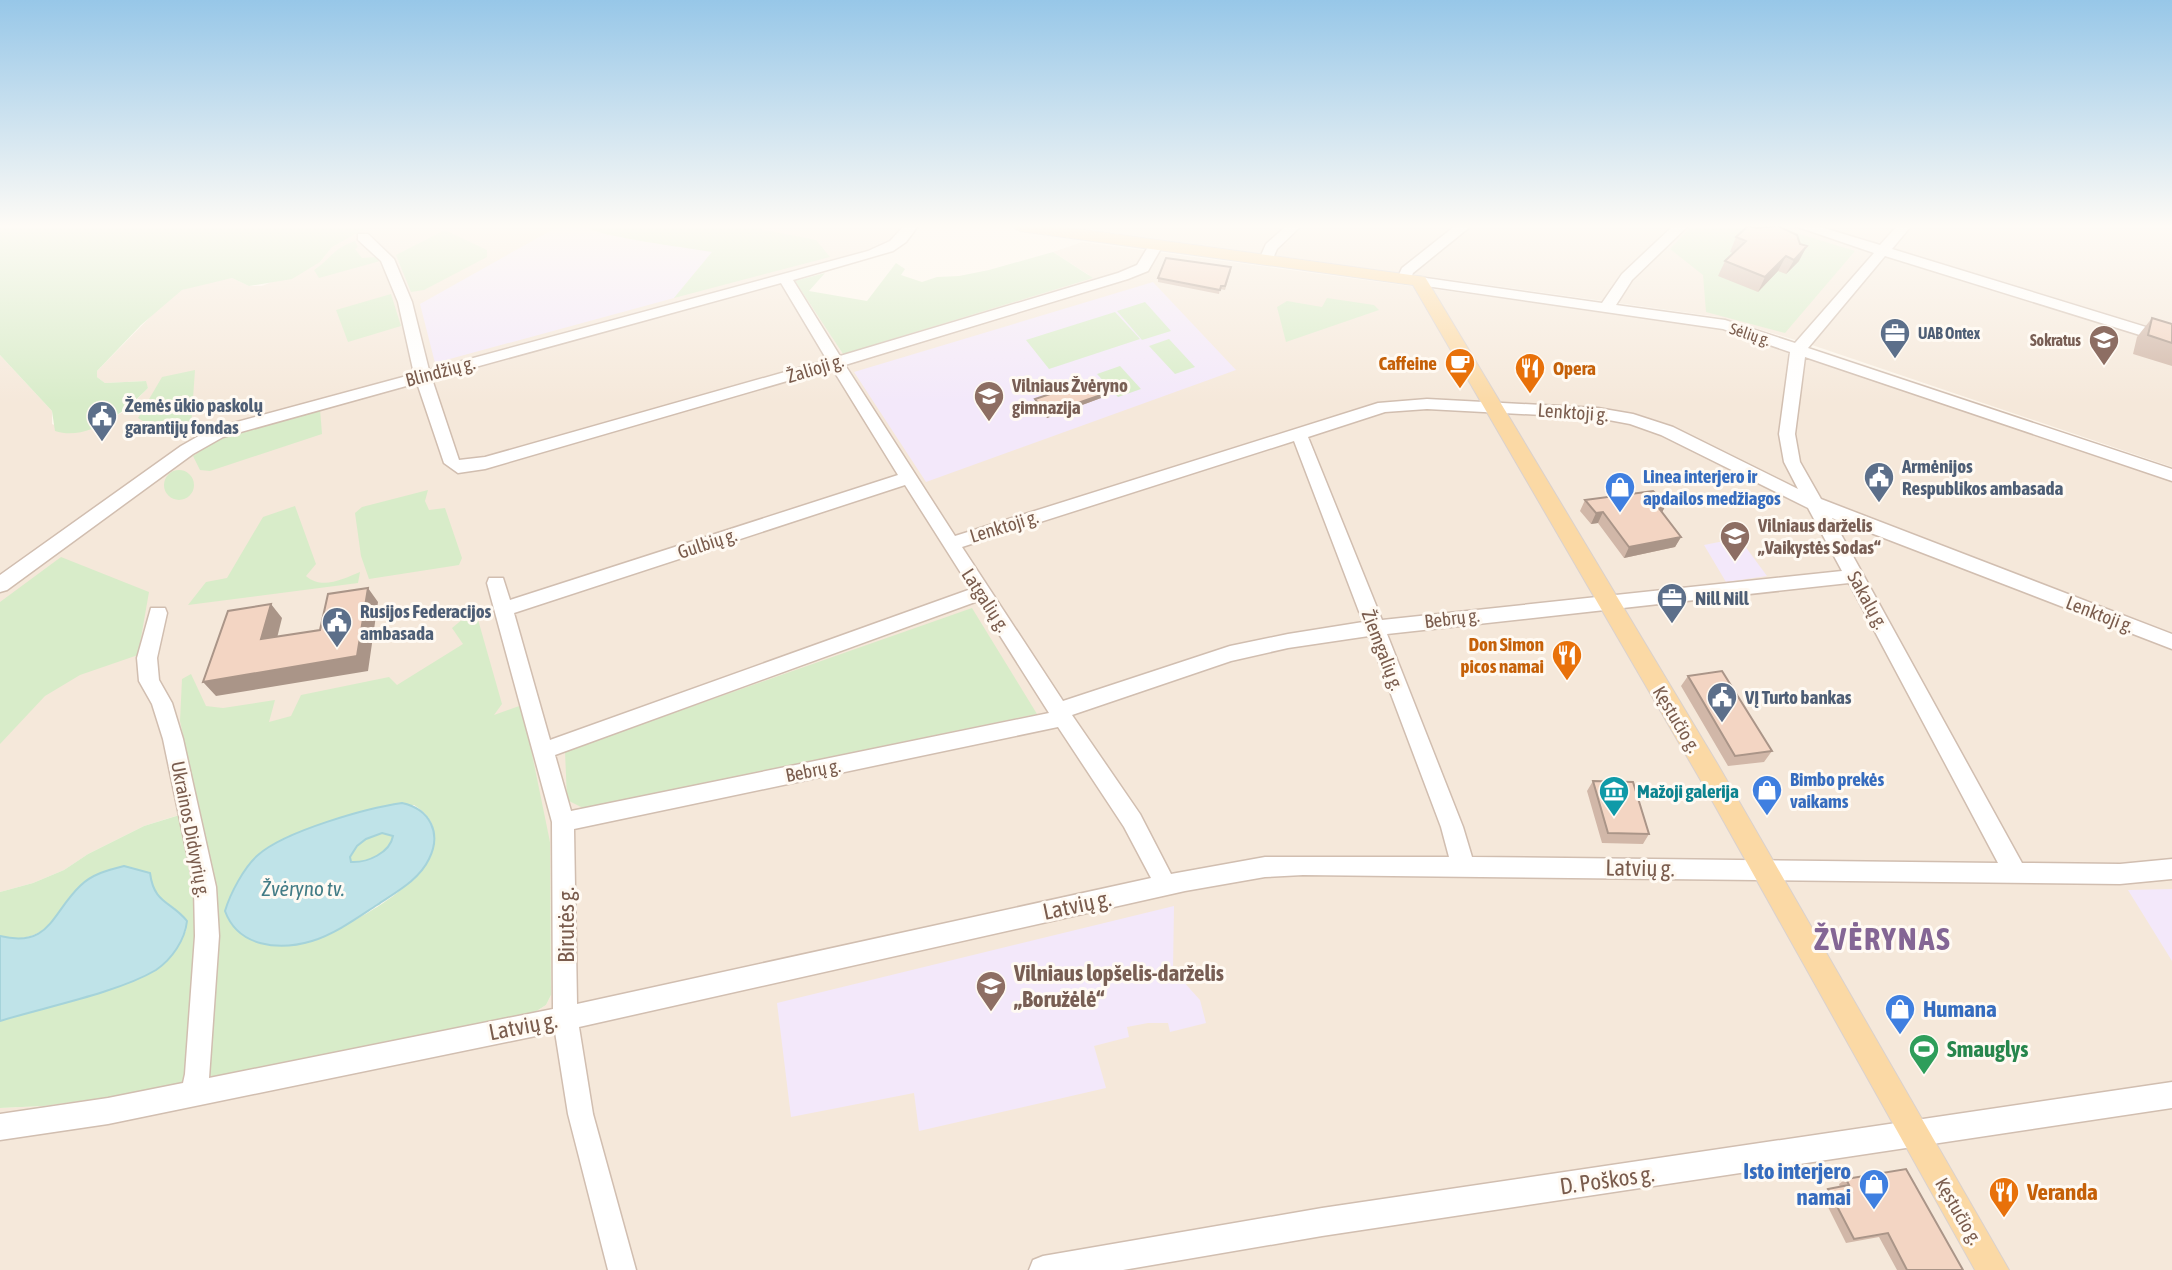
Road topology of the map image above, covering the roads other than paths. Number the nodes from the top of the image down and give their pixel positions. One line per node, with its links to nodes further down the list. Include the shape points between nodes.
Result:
1 (398, 285): 14 (street)
2 (757, 285): 14 (street, Blindžių g.)
3 (788, 285): 13 (street, Latgalių g.)
4 (1089, 285): 13 (street, Žalioji g.)
5 (1415, 285): 15 (main road, Kęstučio g.)
6 (1450, 285): 10 (street, Sėlių g.)
7 (1621, 285): 10 (street)
8 (1854, 285): 12 (street)
9 (1995, 285): 11 (street)
10 (1608, 307): 12 (street, Sėlių g., via 1725,325)
11 (2172, 340)
12 (1798, 349): 17 (street, Sėlių g.); 19 (street, Sakalų g., via 1787,445)
13 (834, 362): 14 (street, Žalioji g., via 458,467 452,463); 18 (street, Latgalių g.)
14 (423, 376): 23 (street, Blindžių g., via 206,438)
15 (1495, 408): 16 (street, Lenktoji g., via 1397,405); 19 (street, Lenktoji g., via 1633,419); 25 (main road, Kęstučio g.)
16 (1298, 434): 20 (street, Lenktoji g.); 28 (street, Žiemgalių g.)
17 (2172, 475)
18 (908, 478): 20 (street, Latgalių g.); 26 (street, Gulbių g.)
19 (1815, 503): 21 (street, Sakalų g.); 29 (street, Lenktoji g.)
20 (950, 544): 24 (street, Latgalių g.)
21 (1855, 576): 25 (street, Bebrų g.); 36 (street, Sakalų g.)
22 (496, 583): 26 (street, Birutės g.)
23 (0, 585)
24 (981, 593): 30 (street, Latgalių g.); 31 (street)
25 (1607, 601): 28 (street, Bebrų g.); 35 (main road, Kęstučio g.)
26 (506, 608): 31 (street, Birutės g.)
27 (158, 613): 39 (street, Ukrainos Didvyrių g., via 147,658 149,681 173,738 205,887 208,936 198,1074)
28 (1374, 628): 30 (street, Bebrų g., via 1230,654); 33 (street, Žiemgalių g.)
29 (2172, 642)
30 (1061, 715): 32 (street, Bebrų g.); 37 (street, Latgalių g., via 1142,838)
31 (543, 751): 32 (street, Birutės g.)
32 (563, 821): 38 (street, Birutės g.)
33 (1463, 866): 35 (street, Latvių g.); 37 (street, Latvių g., via 1265,867)
34 (2172, 869): 36 (street, Latvių g., via 2120,874)
35 (1765, 870): 36 (street, Latvių g.); 42 (main road, Kęstučio g.)
36 (2015, 872)
37 (1165, 886): 38 (street, Latvių g.)
38 (566, 1018): 39 (street, Latvių g.); 43 (street, Birutės g., via 586,1133)
39 (192, 1094): 41 (street, Latvių g., via 57,1121)
40 (2172, 1095): 42 (street, D. Poškos g.)
41 (0, 1127)
42 (1915, 1135): 44 (street, D. Poškos g., via 1322,1222); 45 (main road, Kęstučio g.)
43 (622, 1270)
44 (1043, 1270)
45 (1993, 1270)

